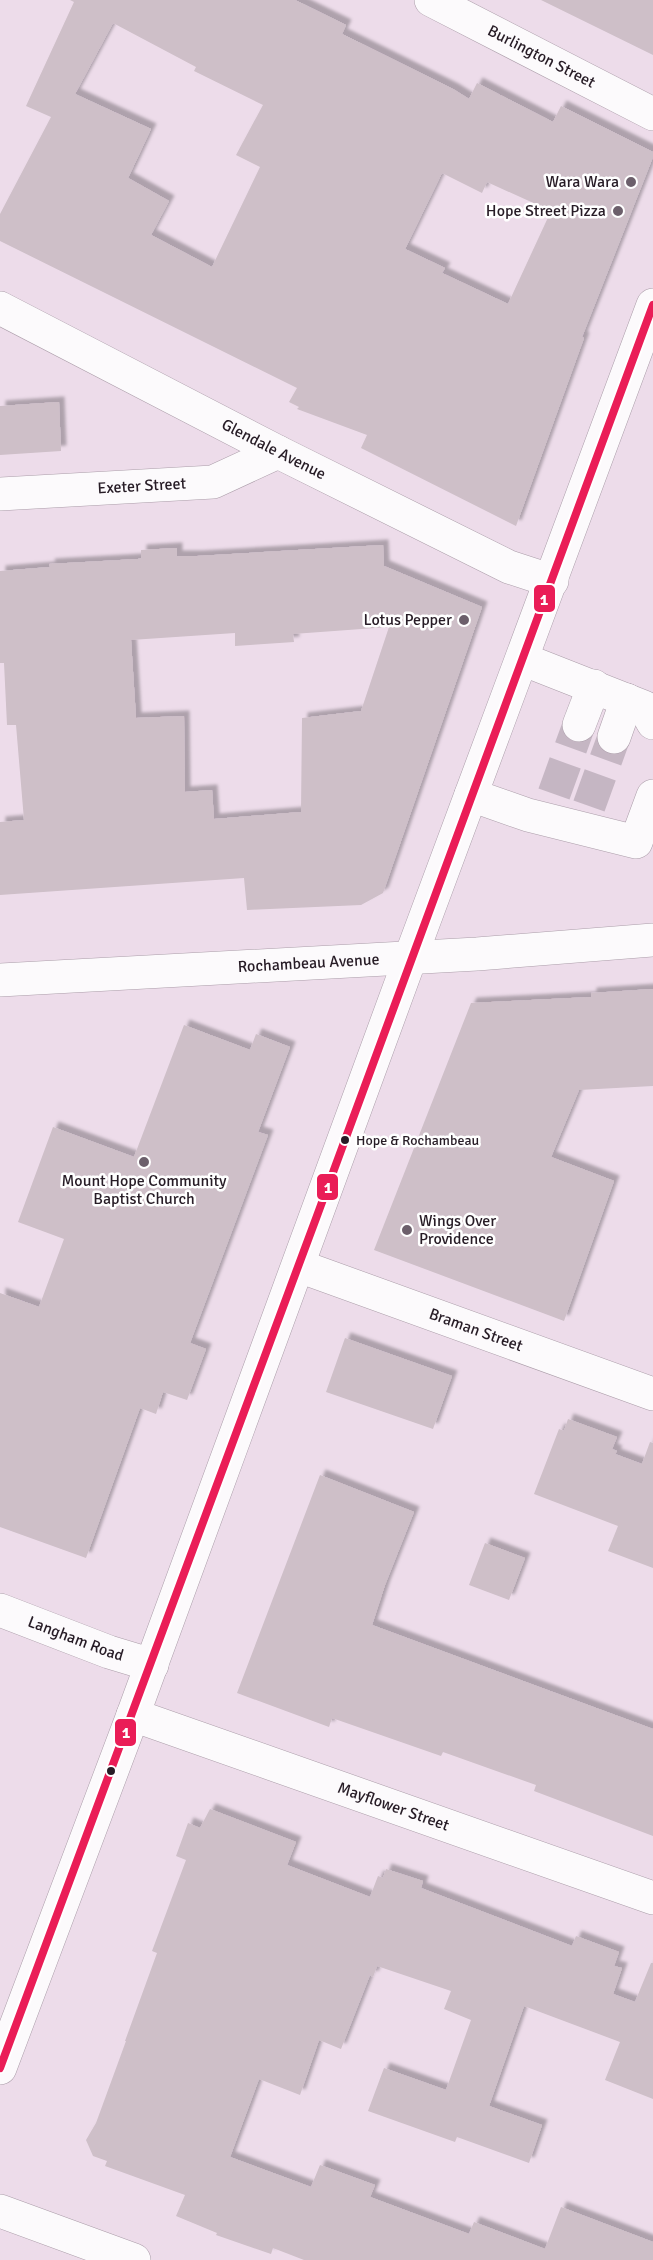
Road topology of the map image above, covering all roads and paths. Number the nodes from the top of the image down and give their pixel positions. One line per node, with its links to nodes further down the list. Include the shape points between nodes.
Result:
1 (431, 0): 2 (street, Burlington Street)
2 (653, 114)
3 (653, 305): 7 (street)
4 (0, 308): 5 (street, Glendale Avenue)
5 (278, 452): 6 (street, Exeter Street, via 213,482); 7 (street, Glendale Avenue, via 508,567)
6 (0, 494)
7 (552, 581): 8 (street)
8 (522, 659): 9 (street); 14 (street)
9 (594, 686): 10 (street); 12 (street)
10 (627, 700): 11 (street, via 644,707); 13 (street)
11 (653, 723)
12 (579, 725)
13 (614, 736)
14 (471, 795): 16 (street, via 550,807 585,817); 18 (street)
15 (653, 796): 16 (street)
16 (644, 844)
17 (653, 940): 18 (street, Rochambeau Avenue)
18 (411, 956): 19 (street, Rochambeau Avenue); 20 (street)
19 (0, 980)
20 (298, 1266): 21 (street, Braman Street); 23 (street)
21 (653, 1394)
22 (0, 1610): 23 (street, Langham Road)
23 (152, 1665): 24 (street)
24 (133, 1715): 25 (street, Mayflower Street); 26 (street)
25 (653, 1898)
26 (0, 2068)
27 (0, 2211): 28 (street)
28 (134, 2260)

